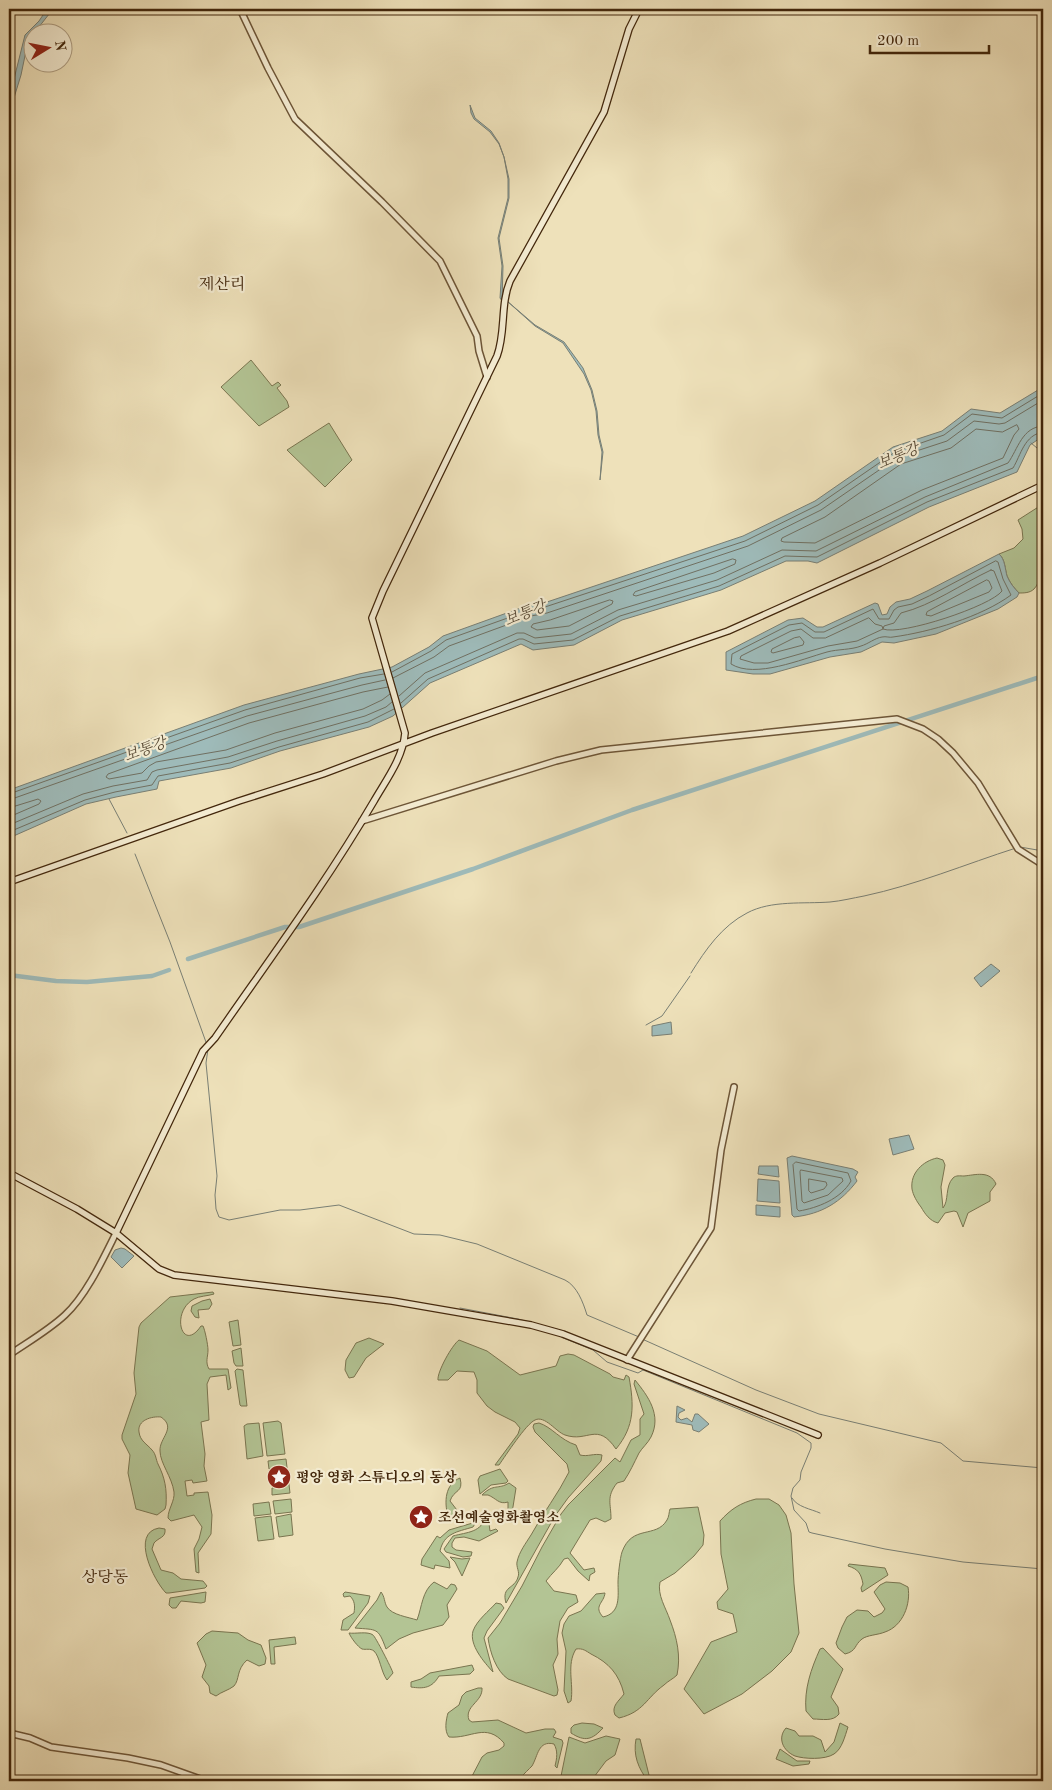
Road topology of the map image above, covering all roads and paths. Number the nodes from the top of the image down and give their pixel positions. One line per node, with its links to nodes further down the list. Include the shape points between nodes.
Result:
1 (240, 9): 3 (street, via 295,119 440,261 477,336)
2 (639, 9): 3 (main road, via 629,29 604,112 507,287 499,351)
3 (486, 377): 5 (main road, via 372,618 405,733)
4 (1043, 485): 5 (main road, via 728,631)
5 (404, 744): 6 (main road); 8 (main road)
6 (362, 821): 7 (street, via 601,750 889,720 923,729 953,753 978,783 1017,847); 11 (main road, via 289,933 203,1051)
7 (1043, 865)
8 (9, 882)
9 (734, 1087): 13 (street, via 721,1150 711,1228)
10 (9, 1173): 11 (main road)
11 (116, 1233): 12 (street, via 102,1262 74,1305 56,1323); 13 (main road, via 159,1269 174,1274 392,1301 531,1325 563,1334)
12 (9, 1355)
13 (627, 1360): 14 (main road)
14 (818, 1435)
15 (9, 1733): 16 (street, via 51,1747 161,1765)
16 (206, 1781)

